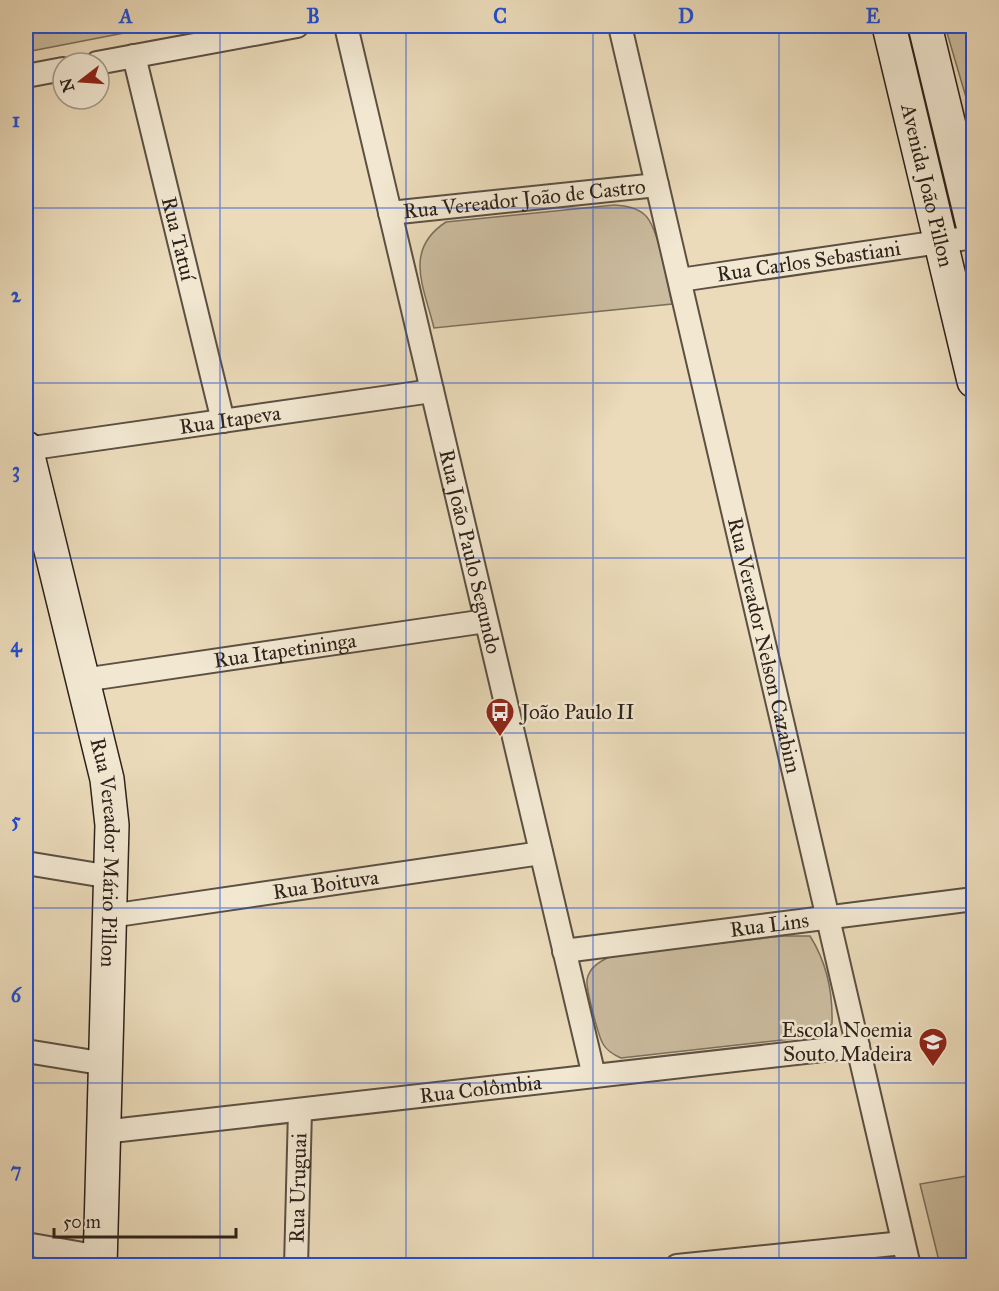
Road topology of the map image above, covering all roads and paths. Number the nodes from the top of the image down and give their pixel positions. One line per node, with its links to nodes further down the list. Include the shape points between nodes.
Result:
1 (297, 26): 6 (street)
2 (346, 26): 13 (street, Rua João Paulo Segundo)
3 (620, 26): 12 (street, Rua Vereador Nelson Cazabim)
4 (889, 26): 16 (street, Avenida João Pillon)
5 (925, 26): 11 (street, Avenida João Pillon)
6 (212, 33): 7 (street)
7 (134, 56): 8 (street); 20 (street, Rua Tatuí)
8 (111, 60)
9 (51, 71): 10 (street)
10 (26, 76)
11 (962, 139): 14 (street, Avenida João Pillon)
12 (657, 185): 13 (street, Rua Vereador João de Castro); 17 (street, Rua Vereador Nelson Cazabim)
13 (390, 213): 19 (street, Rua João Paulo Segundo)
14 (974, 229)
15 (974, 237): 16 (street, Rua Carlos Sebastiani)
16 (940, 242): 17 (street, Rua Carlos Sebastiani); 18 (street, Avenida João Pillon)
17 (680, 280): 29 (street, Rua Vereador Nelson Cazabim)
18 (974, 381)
19 (432, 391): 20 (street, Rua Itapeva); 22 (street, Rua João Paulo Segundo)
20 (223, 421): 21 (street, Rua Itapeva)
21 (26, 448): 23 (street, Rua Vereador Mário Pillon)
22 (486, 621): 23 (street, Rua Itapetininga); 24 (street, Rua João Paulo Segundo)
23 (83, 680): 26 (street, Rua Vereador Mário Pillon, via 107,779 112,825)
24 (541, 854): 28 (street, Rua Boituva); 30 (street, Rua João Paulo Segundo)
25 (26, 863): 26 (street)
26 (111, 877): 28 (street, Rua Vereador Mário Pillon)
27 (974, 899): 29 (street, Rua Lins)
28 (110, 916): 33 (street, Rua Vereador Mário Pillon)
29 (828, 918): 30 (street, Rua Lins); 31 (street, Rua Vereador Nelson Cazabim)
30 (564, 951): 34 (street, Rua João Paulo Segundo)
31 (858, 1046): 34 (street, Rua Colômbia); 38 (street, Rua Vereador Nelson Cazabim)
32 (26, 1051): 33 (street)
33 (105, 1064): 36 (street, Rua Vereador Mário Pillon)
34 (594, 1076): 35 (street, Rua Colômbia)
35 (300, 1110): 36 (street, Rua Colômbia); 40 (street, Rua Uruguai)
36 (104, 1132): 39 (street, Rua Vereador Mário Pillon)
37 (26, 1244): 39 (street)
38 (903, 1244): 41 (street); 42 (street, Rua Vereador Nelson Cazabim)
39 (100, 1261)
40 (296, 1266)
41 (677, 1266)
42 (909, 1266)

